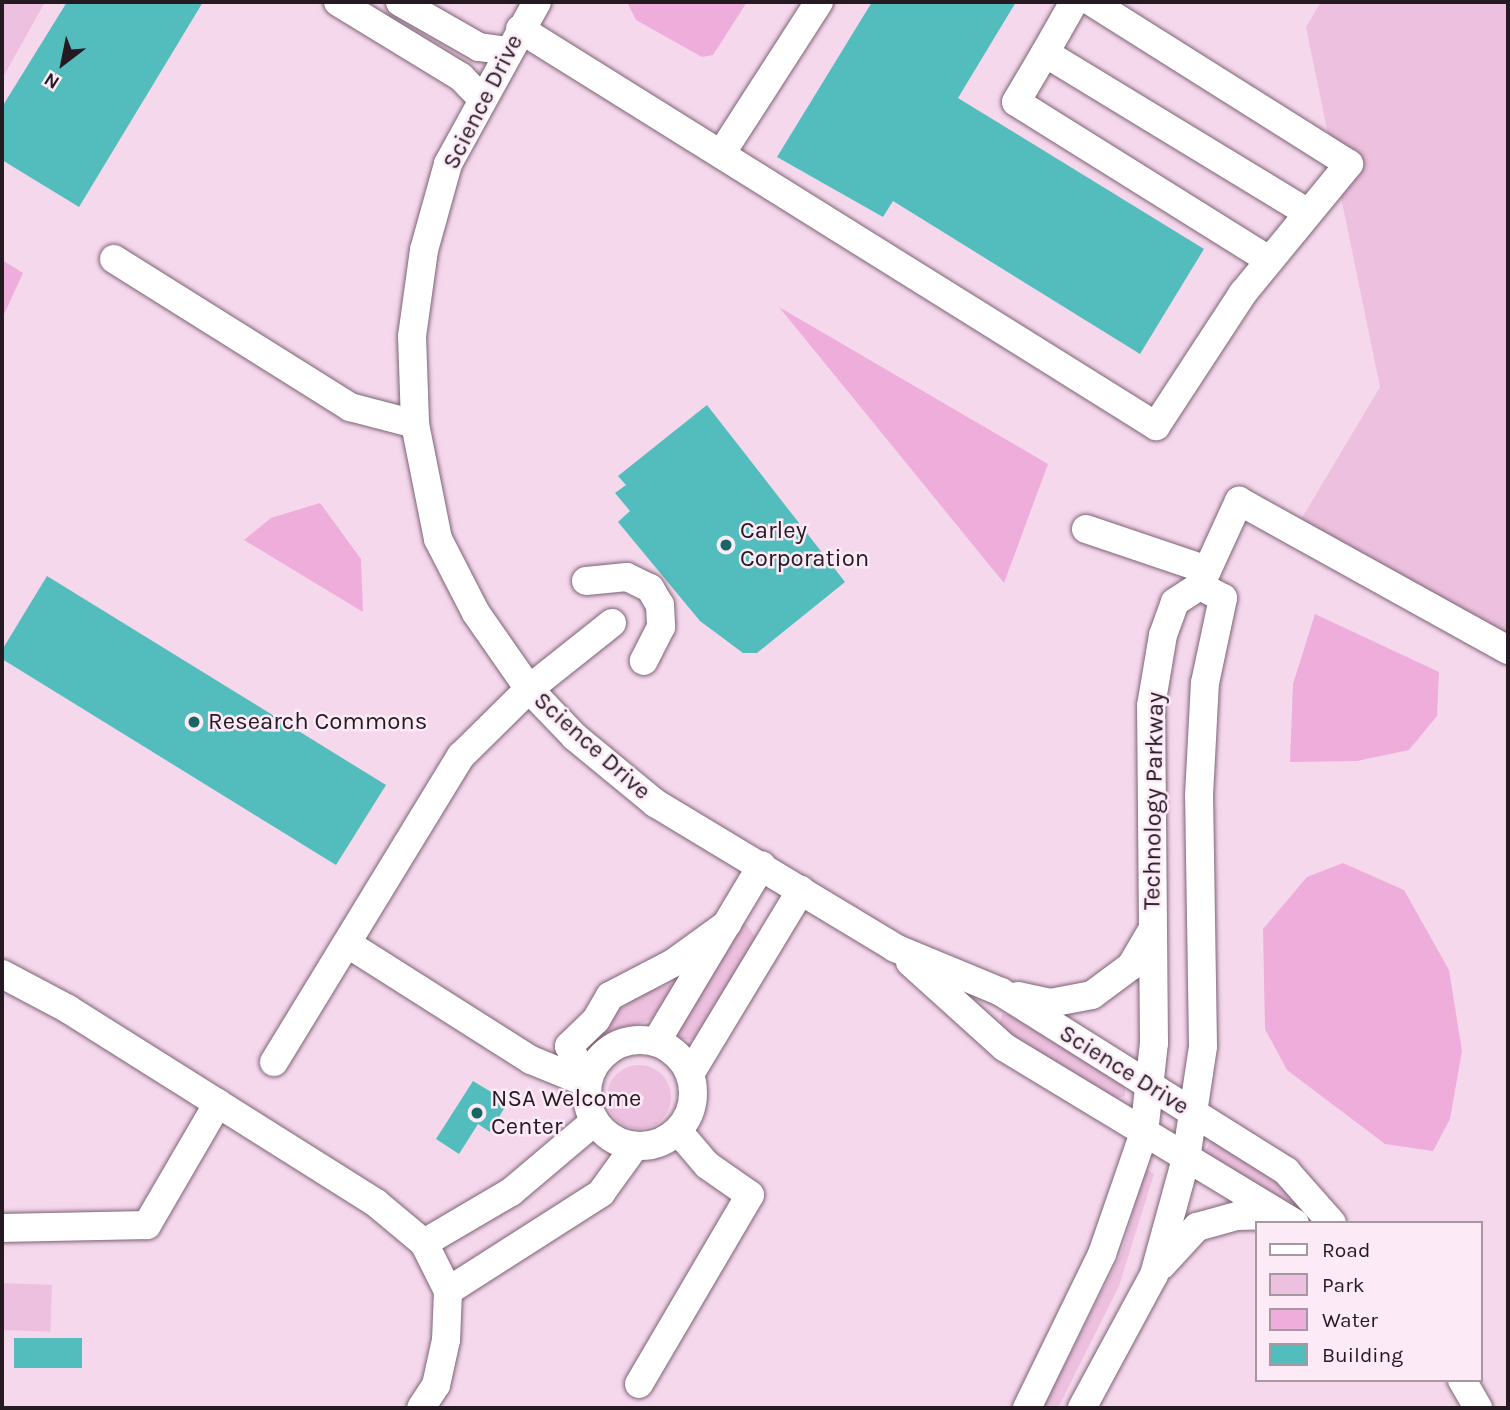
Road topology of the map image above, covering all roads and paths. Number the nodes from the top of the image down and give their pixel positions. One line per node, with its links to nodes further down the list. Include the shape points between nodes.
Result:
1 (338, 2): 9 (street, via 461,77)
2 (400, 2): 7 (street, via 479,47)
3 (537, 2): 7 (street, Science Drive)
4 (819, 2): 10 (street)
5 (1074, 2): 8 (street)
6 (1092, 2): 11 (street, via 1349,164)
7 (513, 40): 9 (street, Science Drive); 10 (street)
8 (1045, 53): 11 (street); 13 (street, via 1016,102)
9 (480, 97): 14 (street, Science Drive, via 447,164 424,250 412,336)
10 (720, 154): 13 (street, via 1156,426 1196,359)
11 (1308, 213): 13 (street)
12 (114, 259): 14 (street, via 350,407)
13 (1269, 260)
14 (415, 424): 21 (street, Science Drive, via 438,539 476,613)
15 (1086, 529): 16 (street)
16 (1204, 578): 19 (street, via 1239,501); 25 (street, Technology Parkway, via 1175,602 1163,635 1152,706); 36 (street, Technology Parkway, via 1223,598 1205,684 1199,796 1203,1046)
17 (586, 582): 20 (street, via 627,577 650,588 660,605 661,627)
18 (612, 623): 21 (street)
19 (1508, 650)
20 (644, 662)
21 (529, 689): 22 (street, Science Drive, via 575,737 655,803); 26 (street, via 461,756)
22 (762, 865): 23 (street, Science Drive); 24 (street)
23 (801, 890): 27 (street, Science Drive); 32 (street)
24 (727, 924): 30 (street); 33 (street, via 673,964 610,996 596,1020 569,1046)
25 (1153, 928): 29 (street, via 1131,966 1092,995 1050,1003); 34 (street, Technology Parkway)
26 (348, 944): 31 (street); 33 (street, via 531,1060)
27 (895, 948): 29 (street, Science Drive); 39 (street, Science Drive, via 1004,1047)
28 (2, 974): 35 (street)
29 (1001, 992): 34 (street, Science Drive)
30 (656, 1042): 32 (street, via 671,1049); 33 (street, via 621,1043 605,1052)
31 (274, 1062)
32 (690, 1074): 38 (street, via 692,1104)
33 (587, 1083): 37 (street)
34 (1151, 1086): 36 (street, Science Drive); 39 (street, Technology Parkway)
35 (218, 1103): 44 (street, via 147,1225); 45 (street, via 376,1203)
36 (1193, 1112): 41 (street, Technology Parkway); 43 (street, Science Drive, via 1286,1171)
37 (595, 1121): 40 (street, via 619,1142); 45 (street, via 512,1192)
38 (678, 1131): 40 (street, via 665,1140); 49 (street, via 706,1165 750,1195)
39 (1144, 1133): 41 (street, Science Drive); 51 (street, Technology Parkway, via 1102,1254)
40 (635, 1146): 47 (street, via 601,1194)
41 (1186, 1159): 42 (street, Science Drive); 46 (street, Technology Parkway)
42 (1288, 1219): 46 (street, via 1237,1216 1197,1227)
43 (1330, 1221)
44 (2, 1228)
45 (424, 1243): 47 (street)
46 (1154, 1275): 52 (street, Technology Parkway)
47 (448, 1291): 50 (street, via 446,1340 436,1385)
48 (1463, 1382): 53 (street)
49 (639, 1384)
50 (421, 1408)
51 (1027, 1408)
52 (1082, 1408)
53 (1478, 1408)

